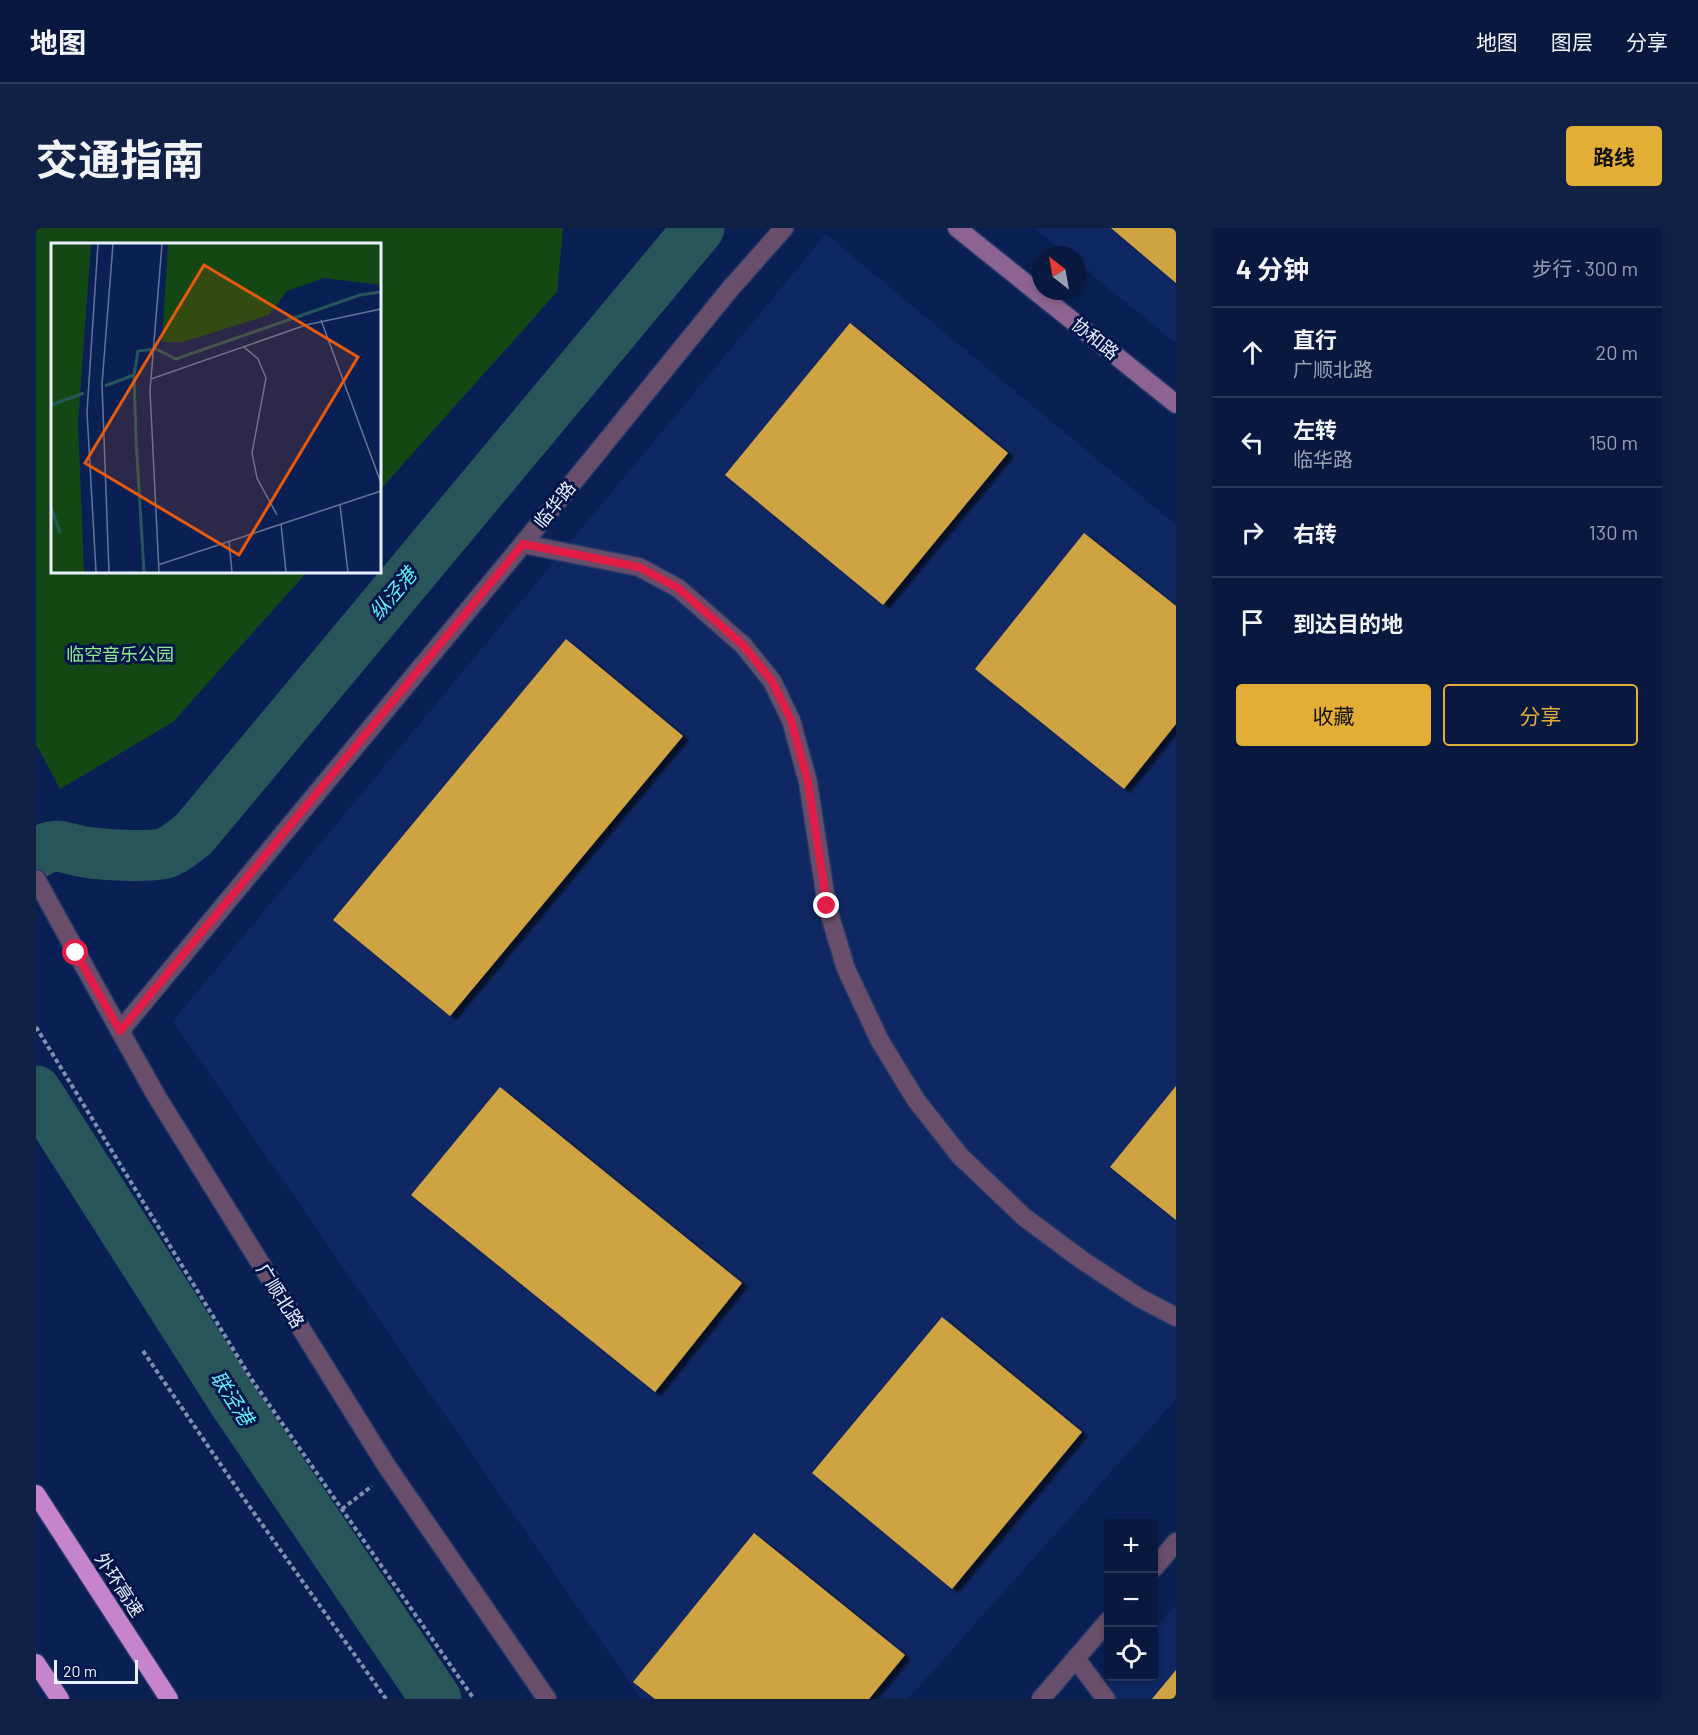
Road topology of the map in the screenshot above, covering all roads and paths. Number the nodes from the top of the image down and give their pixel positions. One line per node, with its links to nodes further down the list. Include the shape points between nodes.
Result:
1 (784, 228): 4 (street, 临华路)
2 (957, 228): 3 (main road, 协和路)
3 (1176, 404)
4 (523, 544): 7 (street, 临华路); 8 (street, via 639,567 678,588 743,645 772,681 791,720 808,782 827,906 846,969 880,1041 916,1100 960,1156 1024,1216 1082,1260)
5 (36, 879): 7 (street, 广顺北路)
6 (36, 1027): 12 (path, via 252,1380)
7 (120, 1031): 10 (street, 广顺北路, via 211,1185)
8 (1176, 1317)
9 (143, 1351): 20 (path)
10 (391, 1472): 12 (path); 22 (street, 广顺北路)
11 (36, 1494): 19 (highway, 外环高速)
12 (342, 1509): 21 (path)
13 (1176, 1542): 14 (street)
14 (1158, 1564)
15 (1104, 1626): 16 (street)
16 (1076, 1659): 23 (street); 24 (street)
17 (36, 1663): 18 (highway)
18 (60, 1699)
19 (169, 1699)
20 (386, 1699)
21 (474, 1699)
22 (547, 1699)
23 (1041, 1699)
24 (1106, 1699)

